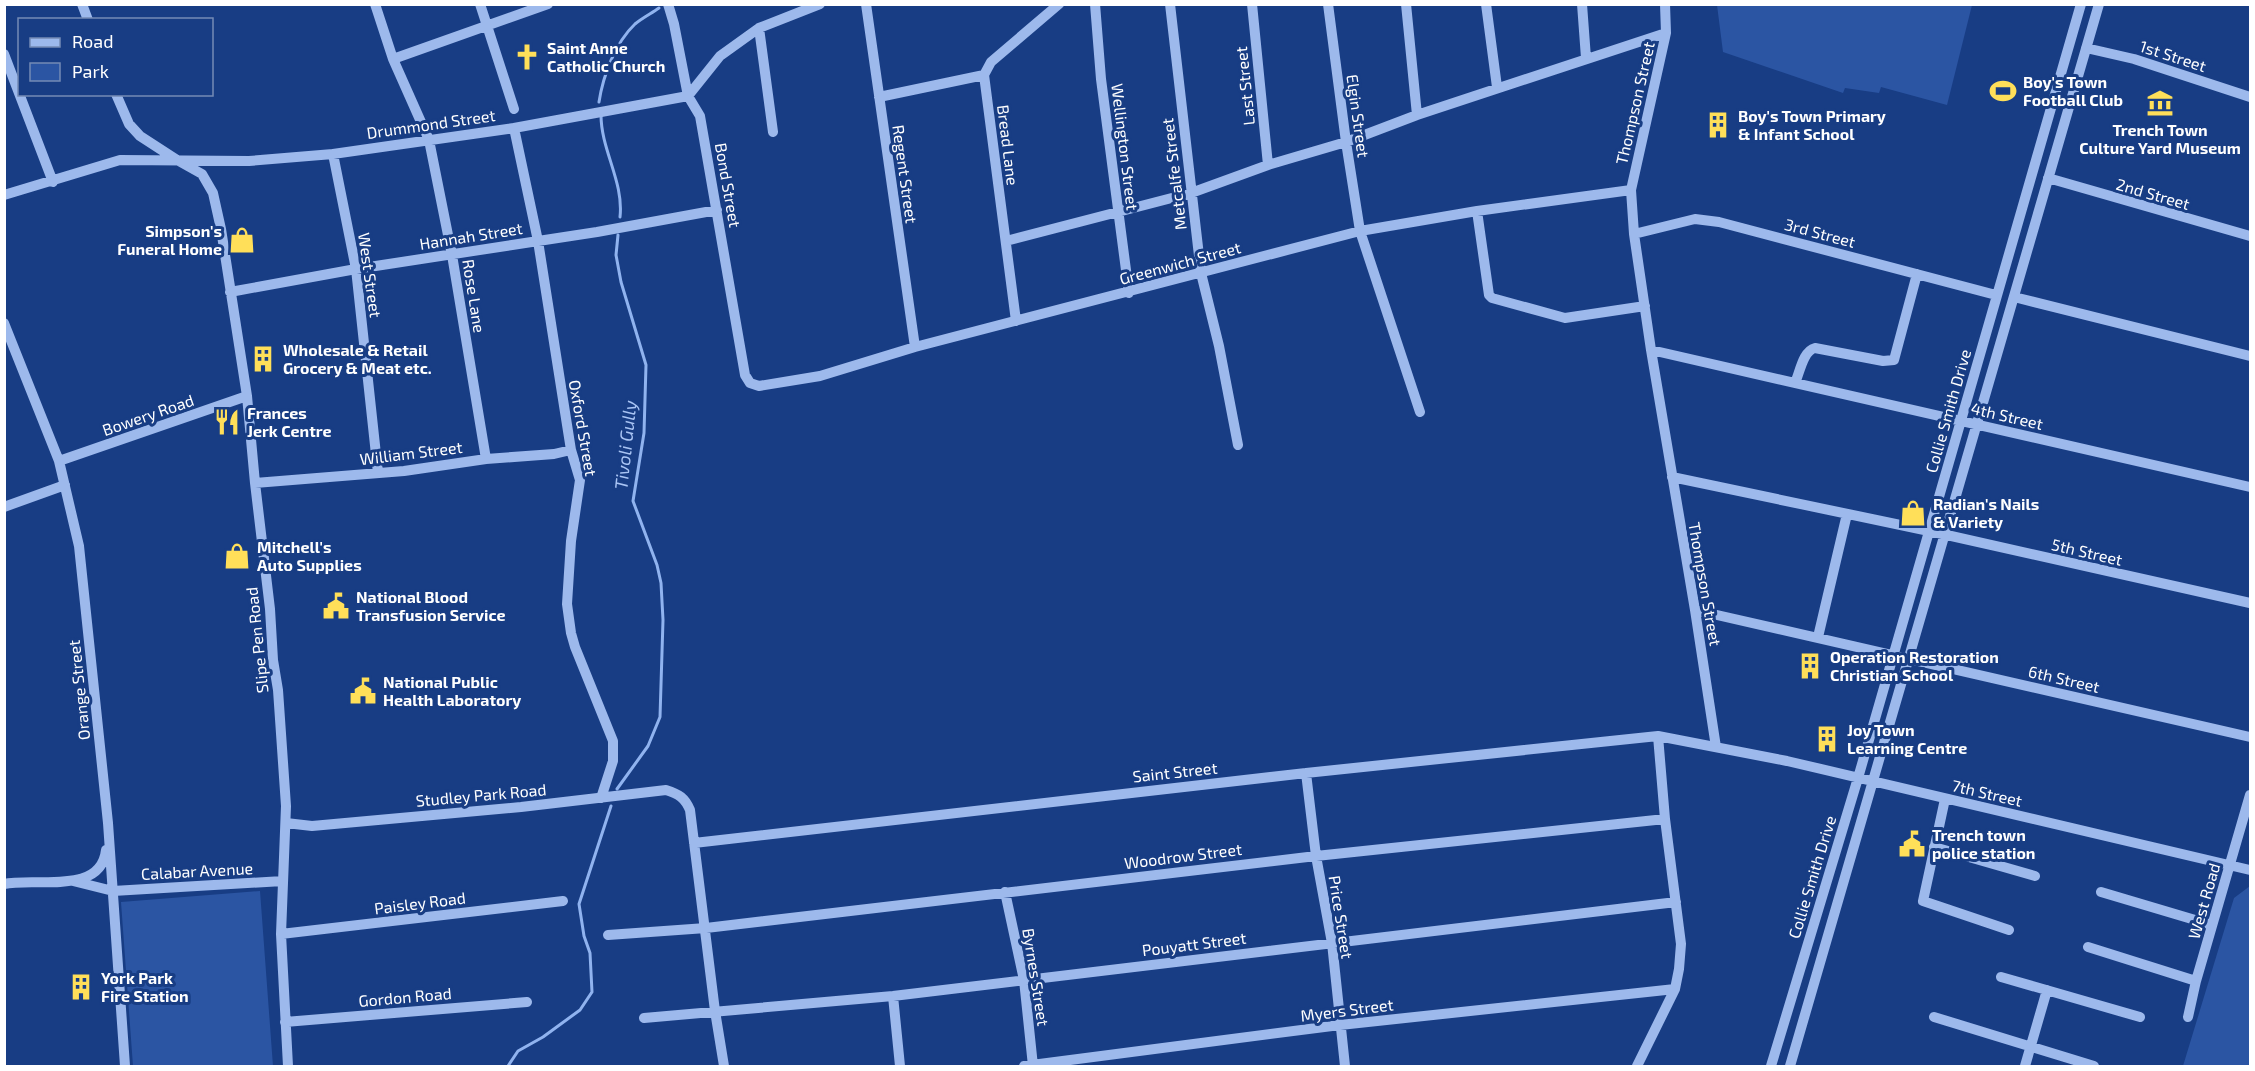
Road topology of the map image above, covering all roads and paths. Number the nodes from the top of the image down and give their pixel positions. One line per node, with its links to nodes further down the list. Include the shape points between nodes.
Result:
1 (375, 4): 24 (street, Rose Lane)
2 (480, 4): 18 (street)
3 (548, 4): 18 (street)
4 (668, 4): 30 (street, Bond Street)
5 (820, 4): 19 (street)
6 (866, 4): 31 (street, Regent Street)
7 (1059, 4): 25 (street, via 991,62)
8 (1095, 4): 49 (street, Wellington Street)
9 (1170, 4): 45 (street, Metcalfe Street)
10 (1252, 4): 41 (street, Last Street)
11 (1328, 4): 38 (street, Elgin Street)
12 (1406, 4): 34 (street)
13 (1486, 4): 26 (street)
14 (1582, 4): 23 (street)
15 (1665, 4): 20 (street, Thompson Street)
16 (2081, 4): 61 (street, Collie Smith Drive)
17 (2099, 4): 21 (street, Collie Smith Drive)
18 (488, 26): 24 (street); 33 (street)
19 (759, 28): 30 (street, via 720,56); 36 (street)
20 (1666, 33): 23 (street); 44 (street, Thompson Street)
21 (2086, 48): 32 (street, 1st Street, via 2134,59); 42 (street, Collie Smith Drive)
22 (4, 54): 27 (street)
23 (1586, 58): 26 (street)
24 (393, 59): 37 (street, Rose Lane)
25 (984, 75): 31 (street); 54 (street, Bread Lane)
26 (1497, 87): 34 (street)
27 (18, 91)
28 (20, 96): 43 (street)
29 (117, 96): 40 (street, via 129,124 140,136)
30 (688, 96): 35 (street, Drummond Street); 47 (street, Bond Street, via 700,116)
31 (879, 96): 66 (street, Regent Street)
32 (2250, 97)
33 (514, 109)
34 (1417, 115): 38 (street)
35 (513, 128): 37 (street, Drummond Street); 53 (street, Oxford Street)
36 (773, 132)
37 (429, 140): 39 (street, Drummond Street); 55 (street, Rose Lane)
38 (1346, 142): 41 (street); 50 (street, Elgin Street)
39 (333, 154): 40 (street, Drummond Street); 56 (street, West Street)
40 (177, 160): 43 (street, Drummond Street, via 120,160); 59 (street, Slipe Pen Road, via 202,174 213,193)
41 (1268, 165): 45 (street)
42 (2048, 178): 52 (street, 2nd Street); 62 (street, Collie Smith Drive)
43 (53, 182): 46 (street, Drummond Street)
44 (1631, 190): 48 (street, Greenwich Street); 51 (street, Thompson Street)
45 (1191, 193): 49 (street); 57 (street, Metcalfe Street)
46 (4, 195)
47 (717, 210): 53 (street, Hannah Street); 69 (street, Bond Street)
48 (1477, 211): 50 (street, Greenwich Street); 63 (street, via 1492,298 1565,318)
49 (1118, 212): 54 (street); 60 (street, Wellington Street)
50 (1360, 231): 57 (street, Greenwich Street); 72 (street, Elgin Street)
51 (1634, 234): 58 (street, 3rd Street, via 1695,219 1719,222); 63 (street, Thompson Street)
52 (2250, 236)
53 (538, 241): 55 (street, Hannah Street); 76 (street, Oxford Street)
54 (1006, 241): 64 (street, Bread Lane)
55 (452, 255): 56 (street, Hannah Street); 77 (street, Rose Lane)
56 (356, 269): 59 (street, Hannah Street); 79 (street, West Street)
57 (1201, 273): 60 (street, Greenwich Street); 75 (street, Metcalfe Street)
58 (1917, 274): 61 (street, 3rd Street); 70 (street, via 1894,360 1883,362 1815,348 1807,354)
59 (230, 292): 71 (street, Slipe Pen Road)
60 (1129, 292): 64 (street, Greenwich Street)
61 (1996, 295): 73 (street, Collie Smith Drive)
62 (2014, 297): 68 (street); 74 (street, Collie Smith Drive)
63 (1645, 306): 67 (street, Thompson Street)
64 (1016, 321): 66 (street, Greenwich Street)
65 (4, 323): 78 (street, Orange Street)
66 (915, 347): 69 (street, Greenwich Street, via 820,376 774,384 759,386 750,383)
67 (1651, 350): 70 (street, 4th Street); 80 (street, Thompson Street)
68 (2250, 356)
69 (745, 375)
70 (1795, 382): 73 (street, 4th Street)
71 (248, 396): 78 (street, Bowery Road); 81 (street, Slipe Pen Road)
72 (1420, 412)
73 (1962, 421): 74 (street, 4th Street); 86 (street, Collie Smith Drive)
74 (1977, 425): 83 (street, 4th Street); 87 (street, Collie Smith Drive)
75 (1238, 445)
76 (571, 450): 77 (street, William Street); 100 (street, Oxford Street, via 580,480 567,604 570,633 614,752)
77 (486, 459): 79 (street, William Street)
78 (59, 461): 82 (street, Orange Street)
79 (378, 473): 81 (street, William Street)
80 (1672, 477): 85 (street, 5th Street); 89 (street, Thompson Street)
81 (255, 483): 104 (street, Slipe Pen Road, via 278,690)
82 (64, 484): 84 (street); 103 (street, Orange Street, via 79,546)
83 (2250, 487)
84 (4, 507)
85 (1847, 514): 86 (street, 5th Street); 90 (street)
86 (1929, 531): 87 (street, 5th Street); 91 (street, Collie Smith Drive)
87 (1945, 535): 88 (street, 5th Street); 92 (street, Collie Smith Drive)
88 (2250, 603)
89 (1695, 609): 90 (street, 6th Street); 95 (street, Thompson Street)
90 (1818, 637): 91 (street, 6th Street)
91 (1894, 654): 92 (street, 6th Street); 97 (street, Collie Smith Drive)
92 (1909, 658): 94 (street, 6th Street); 98 (street, Collie Smith Drive)
93 (1658, 736): 95 (street); 96 (street, Saint Street); 102 (street)
94 (2250, 737)
95 (1716, 747): 97 (street, 7th Street)
96 (1306, 773): 105 (street, Saint Street); 107 (street, Price Street)
97 (1858, 778): 98 (street, 7th Street); 148 (street, Collie Smith Drive)
98 (1874, 782): 101 (street, 7th Street); 149 (street, Collie Smith Drive)
99 (2250, 795): 108 (street, West Road)
100 (601, 798): 104 (street, Studley Park Road, via 312,826); 105 (street, Studley Park Road, via 666,790 677,794 690,810)
101 (1945, 799): 106 (street); 108 (street, 7th Street)
102 (1665, 819): 107 (street, Woodrow Street); 118 (street)
103 (108, 823): 111 (street, via 103,863 98,870); 114 (street, Orange Street)
104 (286, 823): 112 (street, Slipe Pen Road)
105 (694, 843): 120 (street)
106 (1934, 847): 110 (street); 121 (street, via 1923,901)
107 (1316, 856): 115 (street, Woodrow Street); 124 (street, Price Street)
108 (2229, 866): 109 (street, 7th Street); 119 (street, West Road)
109 (2250, 870)
110 (2035, 876)
111 (73, 881): 113 (street); 114 (street, Calabar Avenue)
112 (283, 881): 114 (street, Calabar Avenue); 122 (street, Slipe Pen Road)
113 (6, 883)
114 (113, 891): 141 (street, Orange Street)
115 (1005, 892): 120 (street, Woodrow Street); 127 (street, Byrnes Street)
116 (2101, 892): 119 (street)
117 (562, 901): 122 (street, Paisley Road)
118 (1676, 902): 124 (street, Pouyatt Street); 129 (street, via 1681,944)
119 (2212, 925): 128 (street, West Road)
120 (706, 928): 123 (street, Woodrow Street); 133 (street)
121 (2009, 930)
122 (280, 934): 138 (street, Slipe Pen Road)
123 (608, 935)
124 (1332, 943): 127 (street, Pouyatt Street); 139 (street, Price Street)
125 (2088, 947): 128 (street)
126 (2001, 977): 130 (street)
127 (1024, 980): 131 (street, Pouyatt Street); 145 (street, Byrnes Street)
128 (2196, 981): 136 (street, West Road)
129 (1675, 989): 139 (street, Myers Street); 147 (street)
130 (2047, 990): 135 (street); 140 (street)
131 (893, 996): 133 (street, Pouyatt Street); 144 (street)
132 (526, 1002): 138 (street, Gordon Road)
133 (715, 1011): 137 (street, Pouyatt Street); 143 (street)
134 (1934, 1017): 140 (street)
135 (2140, 1017)
136 (2188, 1017)
137 (644, 1018)
138 (285, 1022): 142 (street, Slipe Pen Road)
139 (1340, 1026): 145 (street, Myers Street); 146 (street, Price Street)
140 (2031, 1047): 150 (street); 151 (street)
141 (124, 1066)
142 (288, 1066)
143 (724, 1066)
144 (900, 1066)
145 (1030, 1066)
146 (1345, 1066)
147 (1637, 1066)
148 (1771, 1066)
149 (1790, 1066)
150 (2025, 1066)
151 (2094, 1066)

